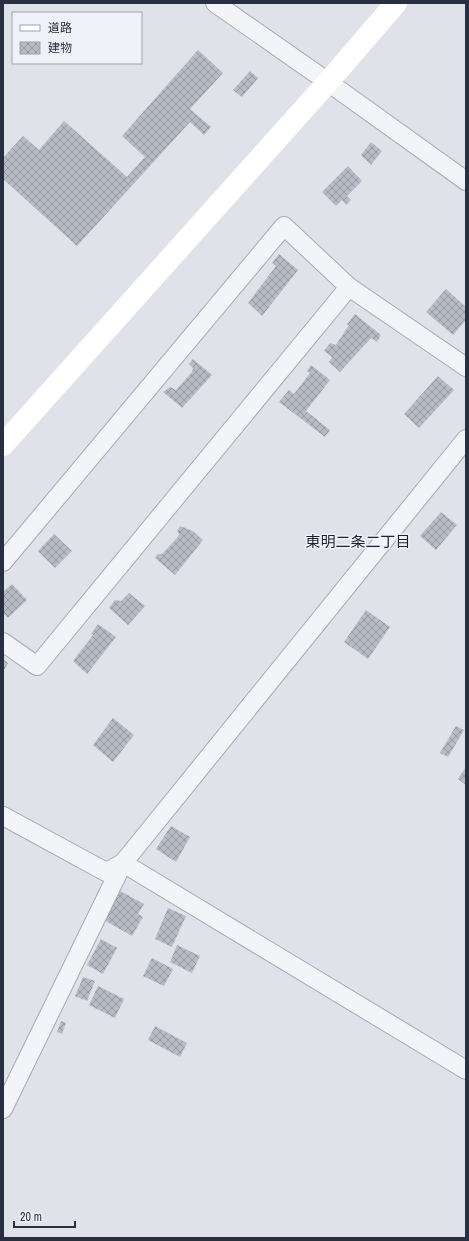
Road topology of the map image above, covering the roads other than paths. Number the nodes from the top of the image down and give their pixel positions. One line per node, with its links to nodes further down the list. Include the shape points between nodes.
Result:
1 (215, 3): 3 (street)
2 (396, 3): 3 (street)
3 (328, 82): 4 (street); 8 (street)
4 (466, 181)
5 (349, 287): 6 (street); 9 (street, via 284,226); 10 (street, via 37,666)
6 (466, 367)
7 (466, 440): 12 (street)
8 (3, 445)
9 (3, 562)
10 (3, 642)
11 (3, 816): 12 (street, via 106,872)
12 (123, 863): 13 (street); 14 (street)
13 (466, 1070)
14 (3, 1109)

